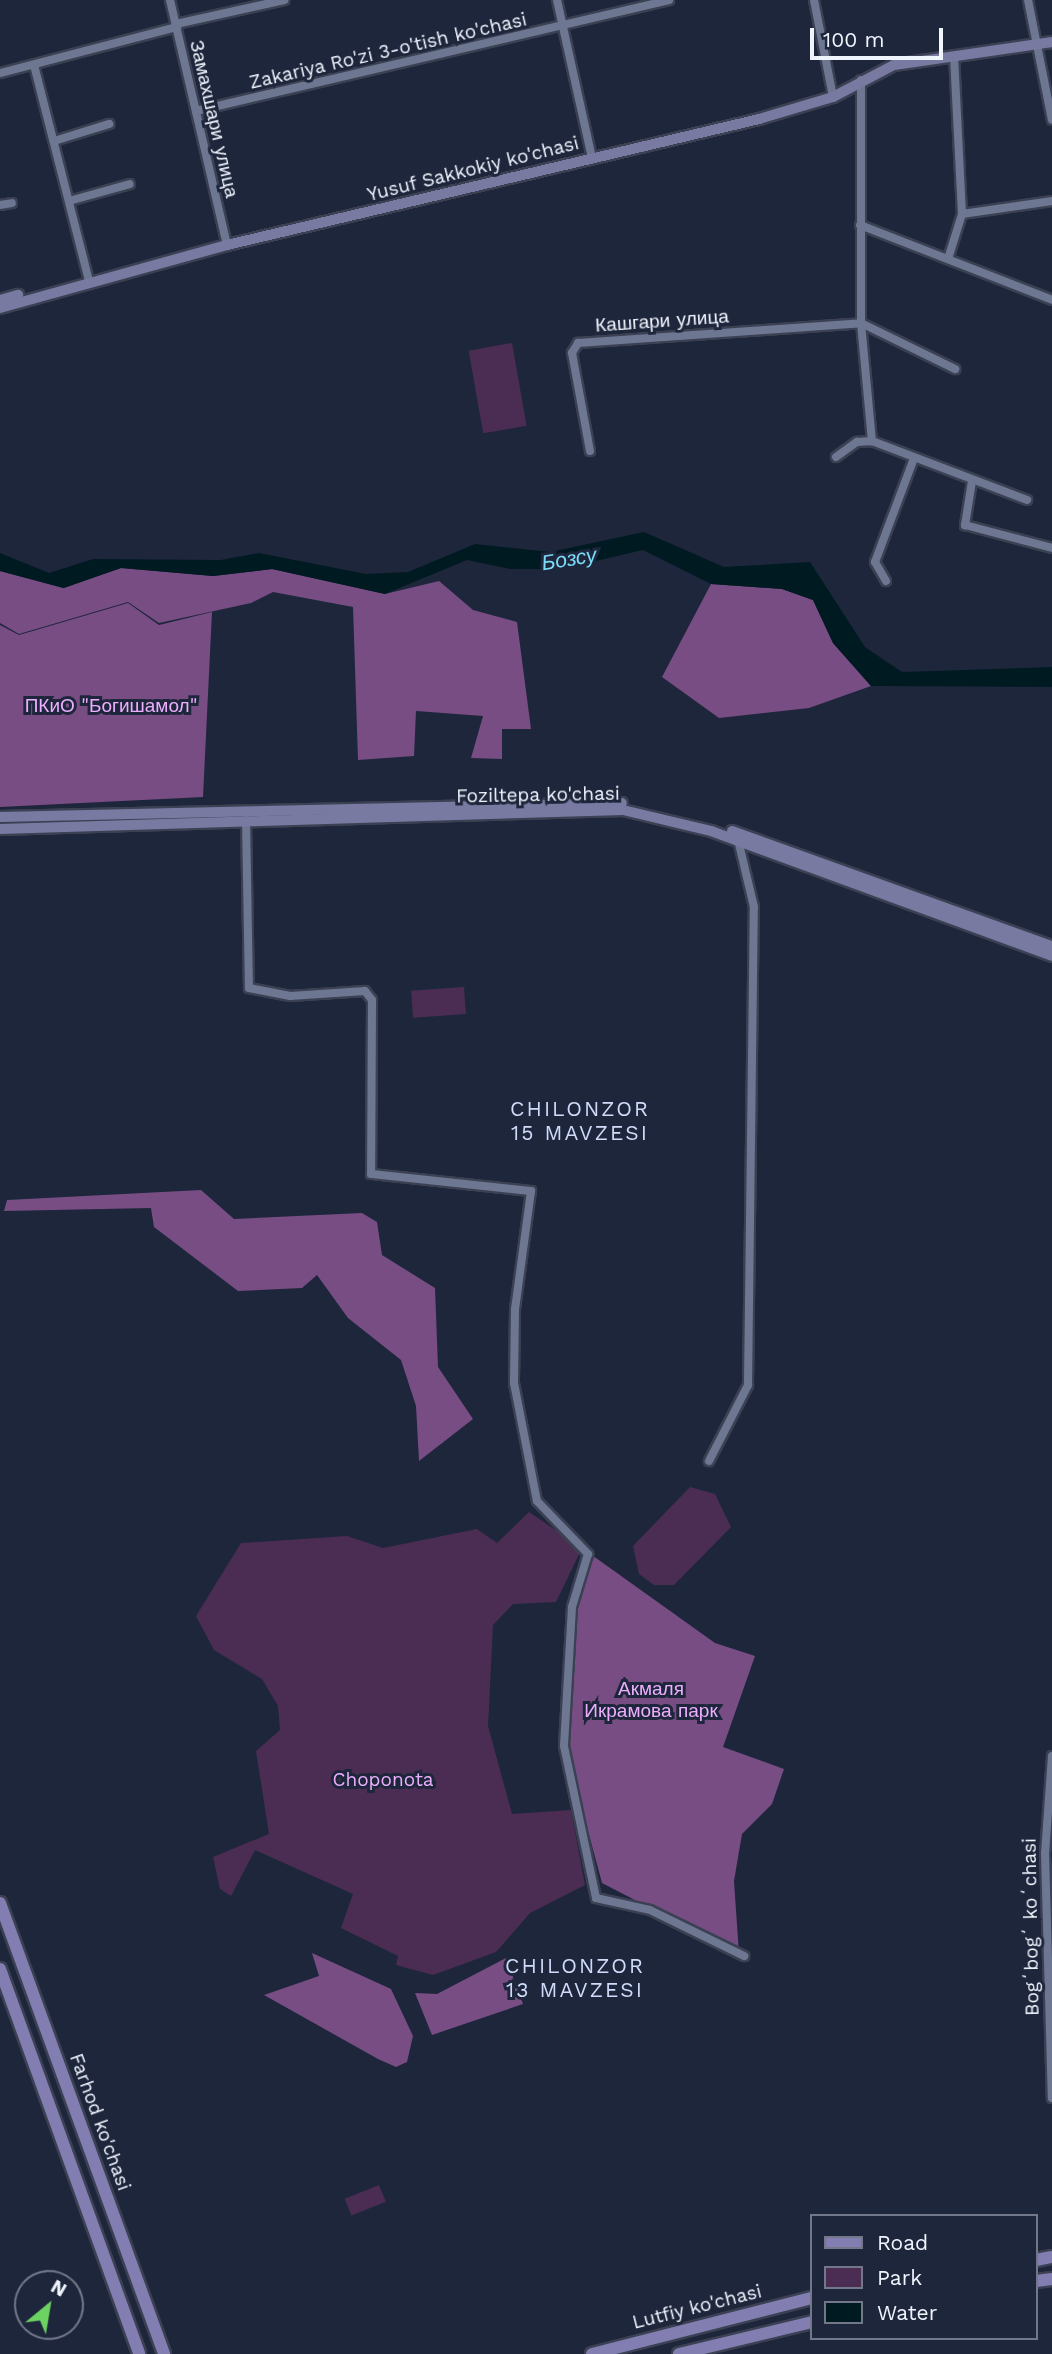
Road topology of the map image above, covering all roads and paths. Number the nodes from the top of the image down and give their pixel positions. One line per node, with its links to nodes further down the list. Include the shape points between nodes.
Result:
1 (170, 0): 7 (street, Замахшари улица)
2 (284, 0): 7 (street)
3 (557, 0): 8 (street)
4 (669, 0): 8 (street, Zakariya Ro'zi 3-o'tish ko'chasi)
5 (814, 0): 15 (street)
6 (1028, 0): 10 (street)
7 (176, 26): 12 (street); 16 (street, Замахшари улица)
8 (563, 27): 16 (street, Zakariya Ro'zi 3-o'tish ko'chasi); 20 (street)
9 (1052, 42): 10 (main road, Yusuf Sakkokiy ko'chasi)
10 (1037, 44): 11 (main road, Yusuf Sakkokiy ko'chasi); 17 (street)
11 (954, 56): 14 (main road, Yusuf Sakkokiy ko'chasi, via 894,65); 26 (street)
12 (34, 65): 13 (street); 19 (street)
13 (0, 73)
14 (861, 80): 15 (main road, Yusuf Sakkokiy ko'chasi); 27 (street)
15 (833, 97): 20 (main road, Yusuf Sakkokiy ko'chasi)
16 (196, 111): 28 (street, Замахшари улица)
17 (1052, 120)
18 (109, 124): 19 (street)
19 (54, 141): 22 (street)
20 (592, 158): 28 (main road, Yusuf Sakkokiy ko'chasi)
21 (130, 184): 22 (street)
22 (69, 201): 30 (street)
23 (1052, 201): 26 (street)
24 (12, 203): 25 (street)
25 (0, 205)
26 (962, 214): 29 (street)
27 (860, 225): 29 (street); 34 (street)
28 (227, 245): 30 (main road, Yusuf Sakkokiy ko'chasi)
29 (948, 259): 32 (street)
30 (89, 280): 31 (main road, Yusuf Sakkokiy ko'chasi); 33 (main road, Yusuf Sakkokiy ko'chasi)
31 (0, 300)
32 (1052, 300)
33 (0, 308)
34 (861, 323): 35 (street, Кашгари улица); 36 (street); 37 (street, Кашгари улица, via 578,343 572,353)
35 (956, 369)
36 (873, 441): 38 (street, via 857,442); 39 (street)
37 (590, 451)
38 (836, 457)
39 (913, 461): 40 (street); 43 (street, via 875,562)
40 (972, 481): 41 (street); 42 (street, via 965,525)
41 (1027, 500)
42 (1052, 548)
43 (886, 581)
44 (0, 817): 47 (main road, Foziltepa ko'chasi, via 622,803)
45 (246, 820): 46 (main road, Foziltepa ko'chasi); 47 (main road, Foziltepa ko'chasi, via 623,810); 54 (street, via 249,988 290,996 365,991 372,1000 371,1174 531,1191 514,1375 537,1501 588,1553 572,1607 565,1746 596,1898 650,1910)
46 (0, 829)
47 (739, 837): 48 (main road, Foziltepa ko'chasi); 49 (main road, Foziltepa ko'chasi); 50 (street, via 754,907 749,1367 742,1402)
48 (1052, 946)
49 (1052, 956)
50 (709, 1461)
51 (1052, 1756): 57 (street, Bogʻbogʻ koʻchasi, via 1045,1853)
52 (0, 1903): 53 (main road, Farhod ko'chasi)
53 (5, 1934): 55 (main road, Farhod ko'chasi)
54 (744, 1956)
55 (22, 1963): 56 (main road); 61 (main road, Farhod ko'chasi)
56 (0, 1969): 60 (main road)
57 (1052, 2098)
58 (810, 2299): 62 (main road, Lutfiy ko'chasi)
59 (810, 2322): 63 (main road)
60 (139, 2354)
61 (164, 2354)
62 (592, 2354)
63 (679, 2354)

